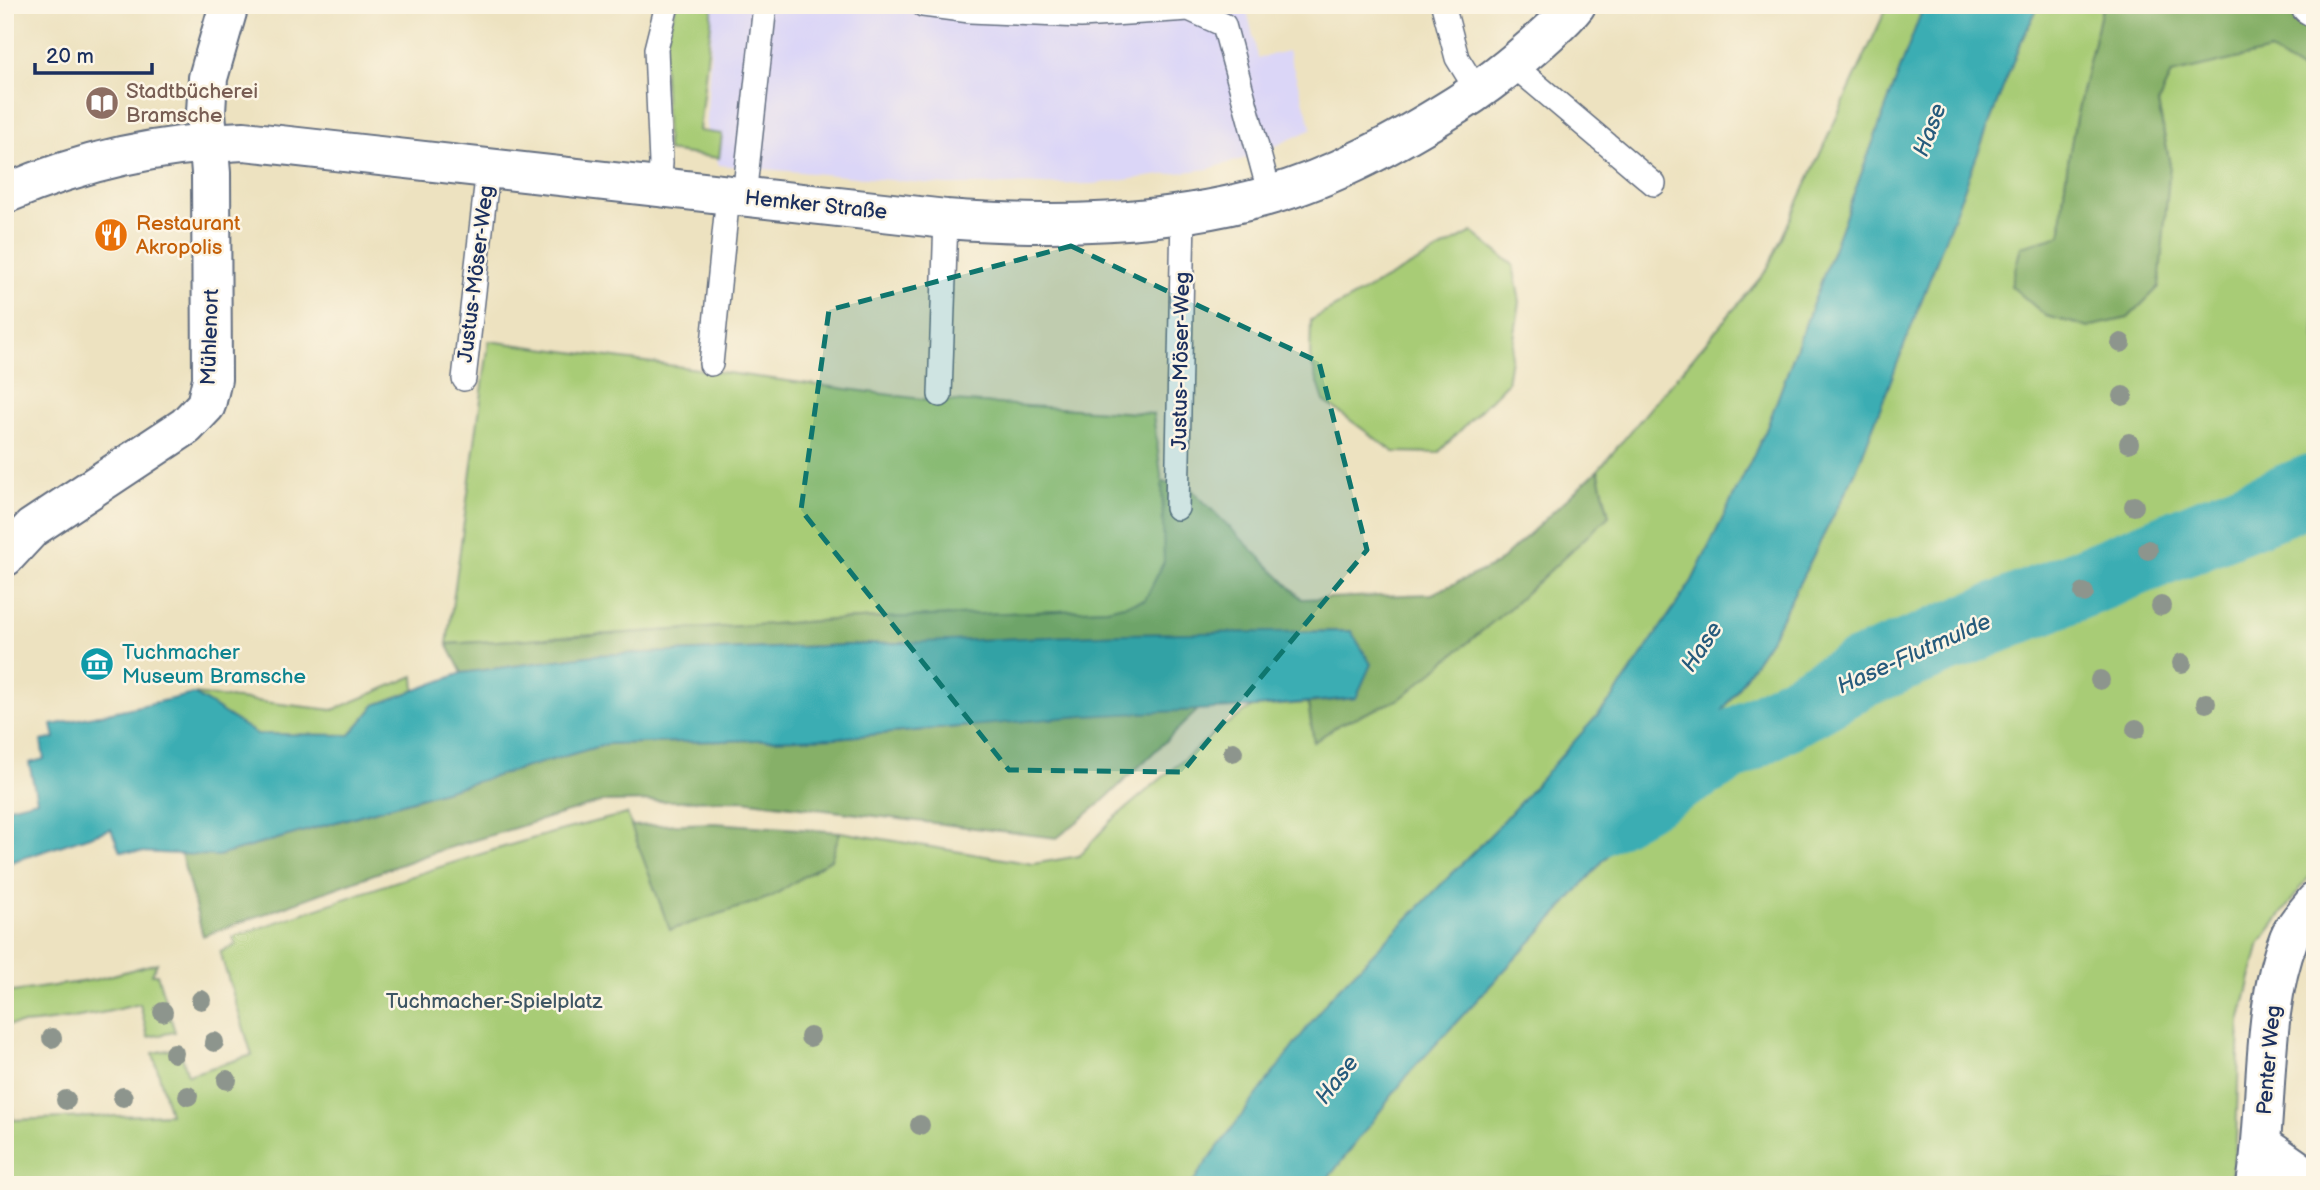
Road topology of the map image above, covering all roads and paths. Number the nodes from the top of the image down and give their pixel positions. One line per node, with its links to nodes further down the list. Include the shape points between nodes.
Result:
1 (229, 5): 12 (main road, Mühlenort, via 208,78)
2 (667, 5): 15 (lane, via 656,49)
3 (765, 5): 18 (lane)
4 (923, 5): 8 (lane)
5 (1443, 5): 11 (lane, via 1457,58)
6 (1576, 5): 10 (main road, Hemker Straße)
7 (2309, 5): 9 (main road)
8 (969, 8): 17 (lane, via 1081,16 1189,9 1224,25)
9 (2315, 8)
10 (1513, 65): 11 (main road, Hemker Straße); 14 (lane)
11 (1478, 92): 17 (main road, Hemker Straße, via 1413,133)
12 (208, 143): 13 (main road, Hemker Straße, via 244,141); 16 (main road, Hemker Straße, via 149,149 97,162); 25 (main road, Mühlenort, via 212,379 205,405 187,426 32,528)
13 (488, 169): 15 (main road, Hemker Straße); 22 (lane, Justus-Möser-Weg)
14 (1654, 184)
15 (659, 188): 18 (main road, Hemker Straße)
16 (5, 194)
17 (1270, 195): 19 (main road, Hemker Straße)
18 (736, 196): 20 (main road, Hemker Straße); 21 (lane)
19 (1183, 214): 20 (main road, Hemker Straße, via 1084,223); 24 (lane, Justus-Möser-Weg)
20 (946, 219): 23 (lane)
21 (711, 364)
22 (464, 379)
23 (940, 395)
24 (1178, 508)
25 (5, 557)
26 (2315, 902): 27 (main road, Penter Weg, via 2290,935 2271,1009)
27 (2262, 1145): 28 (main road); 29 (main road, Penter Weg)
28 (2315, 1182)
29 (2256, 1185)

